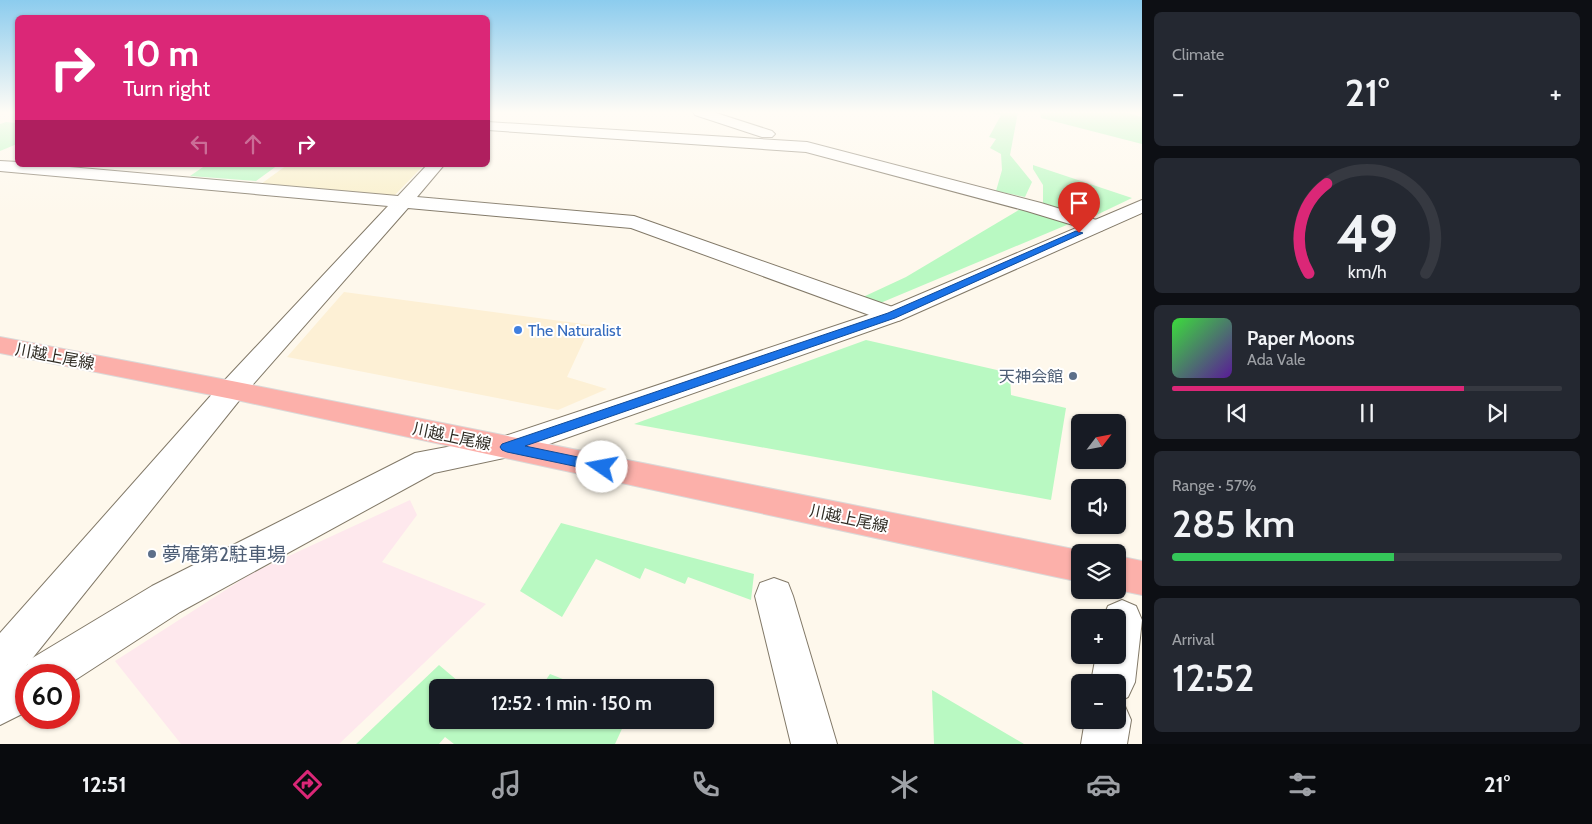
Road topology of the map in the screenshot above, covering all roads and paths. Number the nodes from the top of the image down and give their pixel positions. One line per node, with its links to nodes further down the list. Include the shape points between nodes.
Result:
1 (788, 147): 3 (street)
2 (803, 147): 3 (street)
3 (807, 148): 8 (street)
4 (0, 166): 6 (street)
5 (434, 167): 6 (street)
6 (404, 201): 9 (street, via 634,222); 11 (street)
7 (1142, 206): 8 (street)
8 (1096, 226): 9 (street)
9 (892, 316): 12 (street)
10 (0, 345): 11 (main road, 川越上尾線)
11 (232, 390): 12 (main road, 川越上尾線); 17 (street)
12 (507, 447): 13 (main road, 川越上尾線); 18 (street, via 426,462 166,599)
13 (1071, 564)
14 (1126, 575): 15 (main road)
15 (1142, 578)
16 (774, 596): 22 (street)
17 (0, 664)
18 (62, 664)
19 (15, 693): 20 (street)
20 (0, 703)
21 (1106, 729): 23 (street)
22 (814, 744)
23 (1104, 744)

